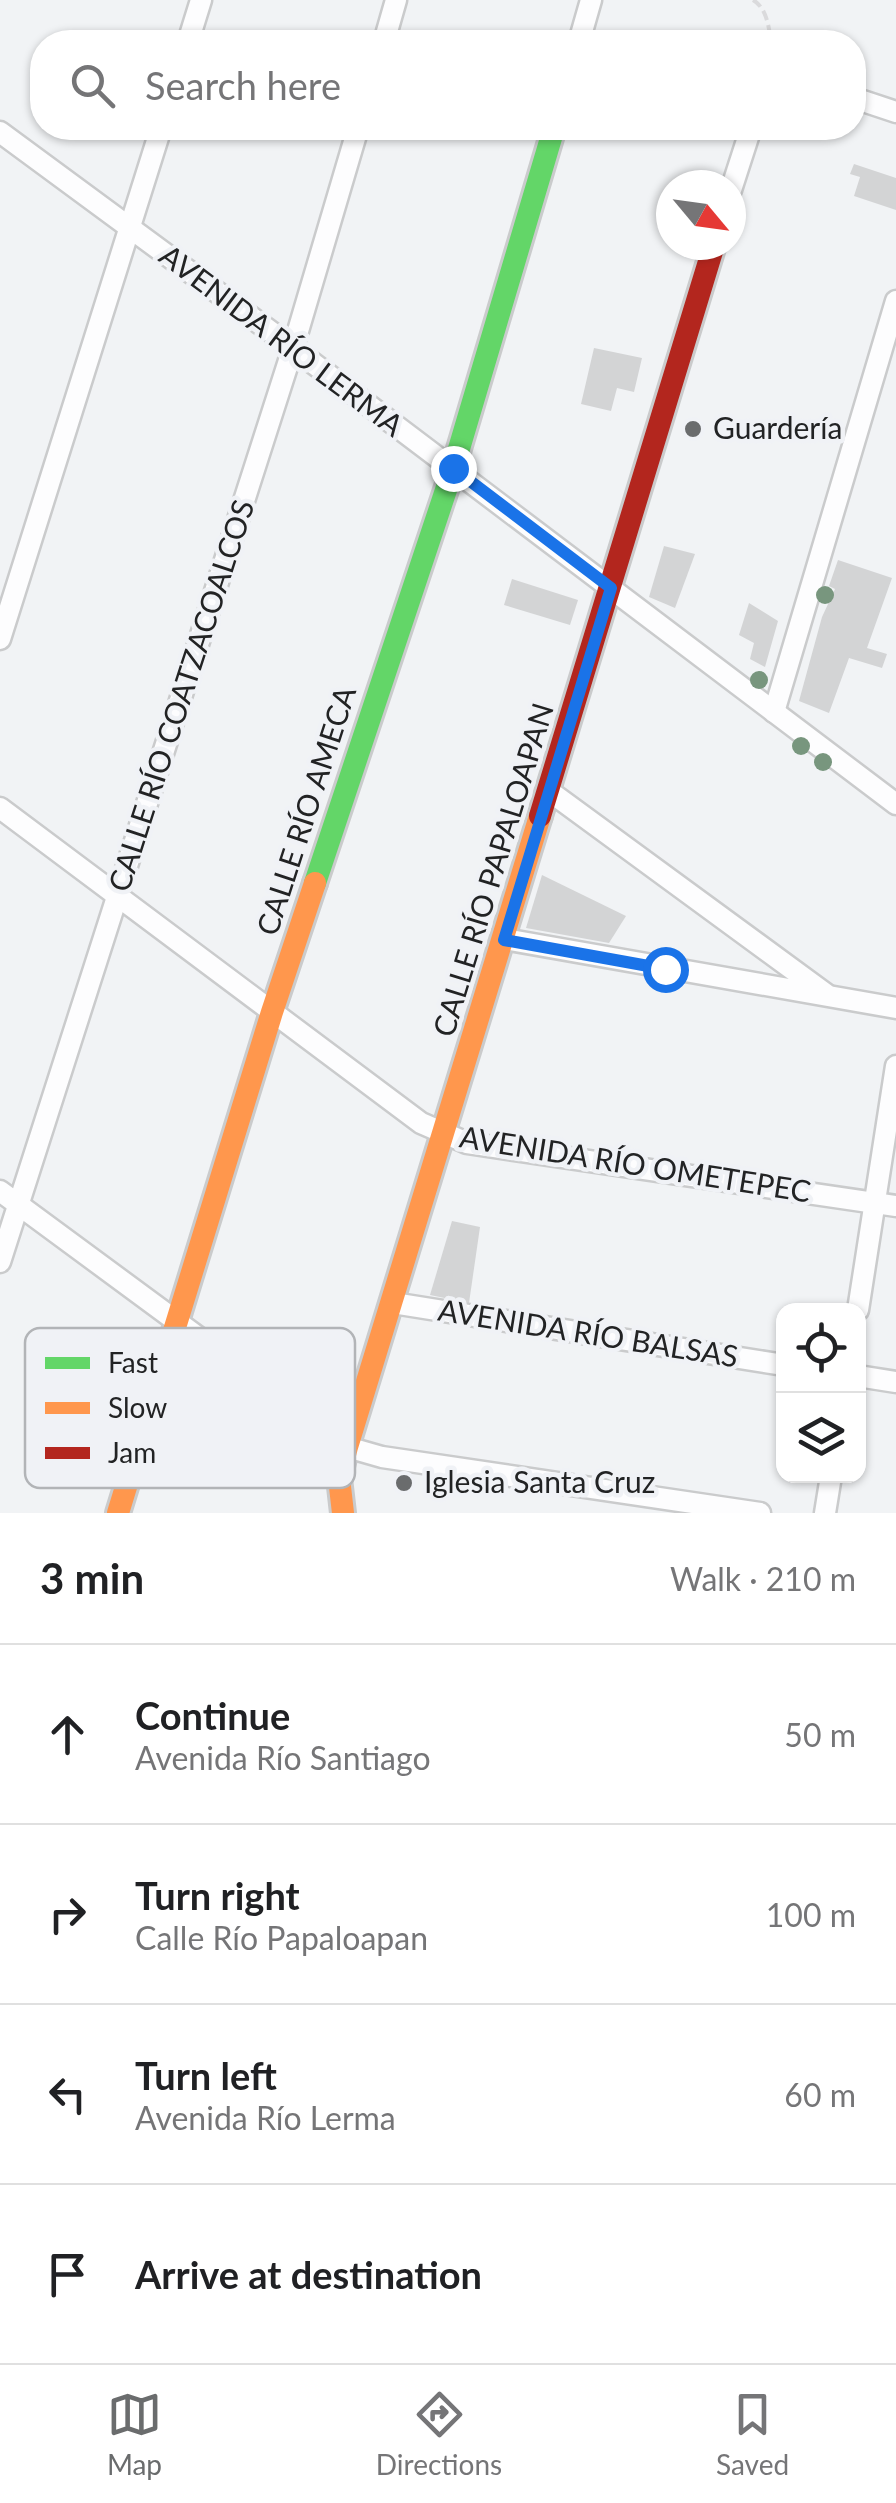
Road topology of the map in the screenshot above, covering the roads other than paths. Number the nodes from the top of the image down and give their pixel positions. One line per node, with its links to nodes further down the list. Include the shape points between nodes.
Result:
1 (202, 0): 4 (street)
2 (396, 0): 5 (street)
3 (591, 0): 6 (street)
4 (192, 30)
5 (387, 30)
6 (582, 30)
7 (866, 102): 8 (street)
8 (896, 112)
9 (0, 132): 15 (street, AVENIDA RÍO LERMA)
10 (157, 140): 15 (street)
11 (354, 140): 18 (street, CALLE RÍO COATZACOALCOS)
12 (550, 140): 19 (street, CALLE RÍO AMECA)
13 (746, 140): 14 (street)
14 (737, 170)
15 (130, 229): 18 (street, AVENIDA RÍO LERMA); 21 (street)
16 (709, 260): 20 (street, CALLE RÍO PAPALOAPAN)
17 (896, 301): 22 (street)
18 (293, 348): 19 (street, AVENIDA RÍO LERMA); 26 (street, CALLE RÍO COATZACOALCOS)
19 (453, 468): 20 (street, AVENIDA RÍO LERMA); 30 (street, CALLE RÍO AMECA)
20 (611, 588): 22 (street, AVENIDA RÍO LERMA); 23 (street, CALLE RÍO PAPALOAPAN)
21 (0, 639)
22 (774, 712): 24 (street, AVENIDA RÍO LERMA)
23 (550, 791): 27 (street, CALLE RÍO PAPALOAPAN); 28 (street)
24 (896, 804)
25 (0, 808): 26 (street, AVENIDA RÍO OMETEPEC)
26 (118, 896): 30 (street, AVENIDA RÍO OMETEPEC); 33 (street, CALLE RÍO COATZACOALCOS)
27 (504, 940): 28 (street); 32 (street, CALLE RÍO PAPALOAPAN)
28 (830, 996): 29 (street)
29 (896, 1008)
30 (272, 1012): 32 (street, AVENIDA RÍO OMETEPEC); 39 (street, CALLE RÍO AMECA)
31 (896, 1066): 34 (street)
32 (444, 1134): 34 (street, AVENIDA RÍO OMETEPEC, via 467,1143); 37 (street, CALLE RÍO PAPALOAPAN)
33 (8, 1198): 36 (street, CALLE RÍO COATZACOALCOS); 39 (street)
34 (874, 1203): 35 (street, AVENIDA RÍO OMETEPEC); 38 (street)
35 (896, 1206)
36 (0, 1262)
37 (393, 1303): 42 (street, AVENIDA RÍO BALSAS); 45 (street, CALLE RÍO PAPALOAPAN)
38 (859, 1303)
39 (178, 1322): 40 (street, CALLE RÍO AMECA); 41 (street)
40 (176, 1328)
41 (186, 1328)
42 (776, 1364)
43 (866, 1377): 44 (street)
44 (896, 1382)
45 (355, 1424)
46 (355, 1448): 54 (street)
47 (831, 1483): 55 (street)
48 (126, 1488): 51 (street, CALLE RÍO AMECA)
49 (335, 1488): 52 (street)
50 (340, 1488): 53 (street, CALLE RÍO PAPALOAPAN)
51 (118, 1513)
52 (326, 1513)
53 (343, 1513)
54 (760, 1513)
55 (825, 1513)

